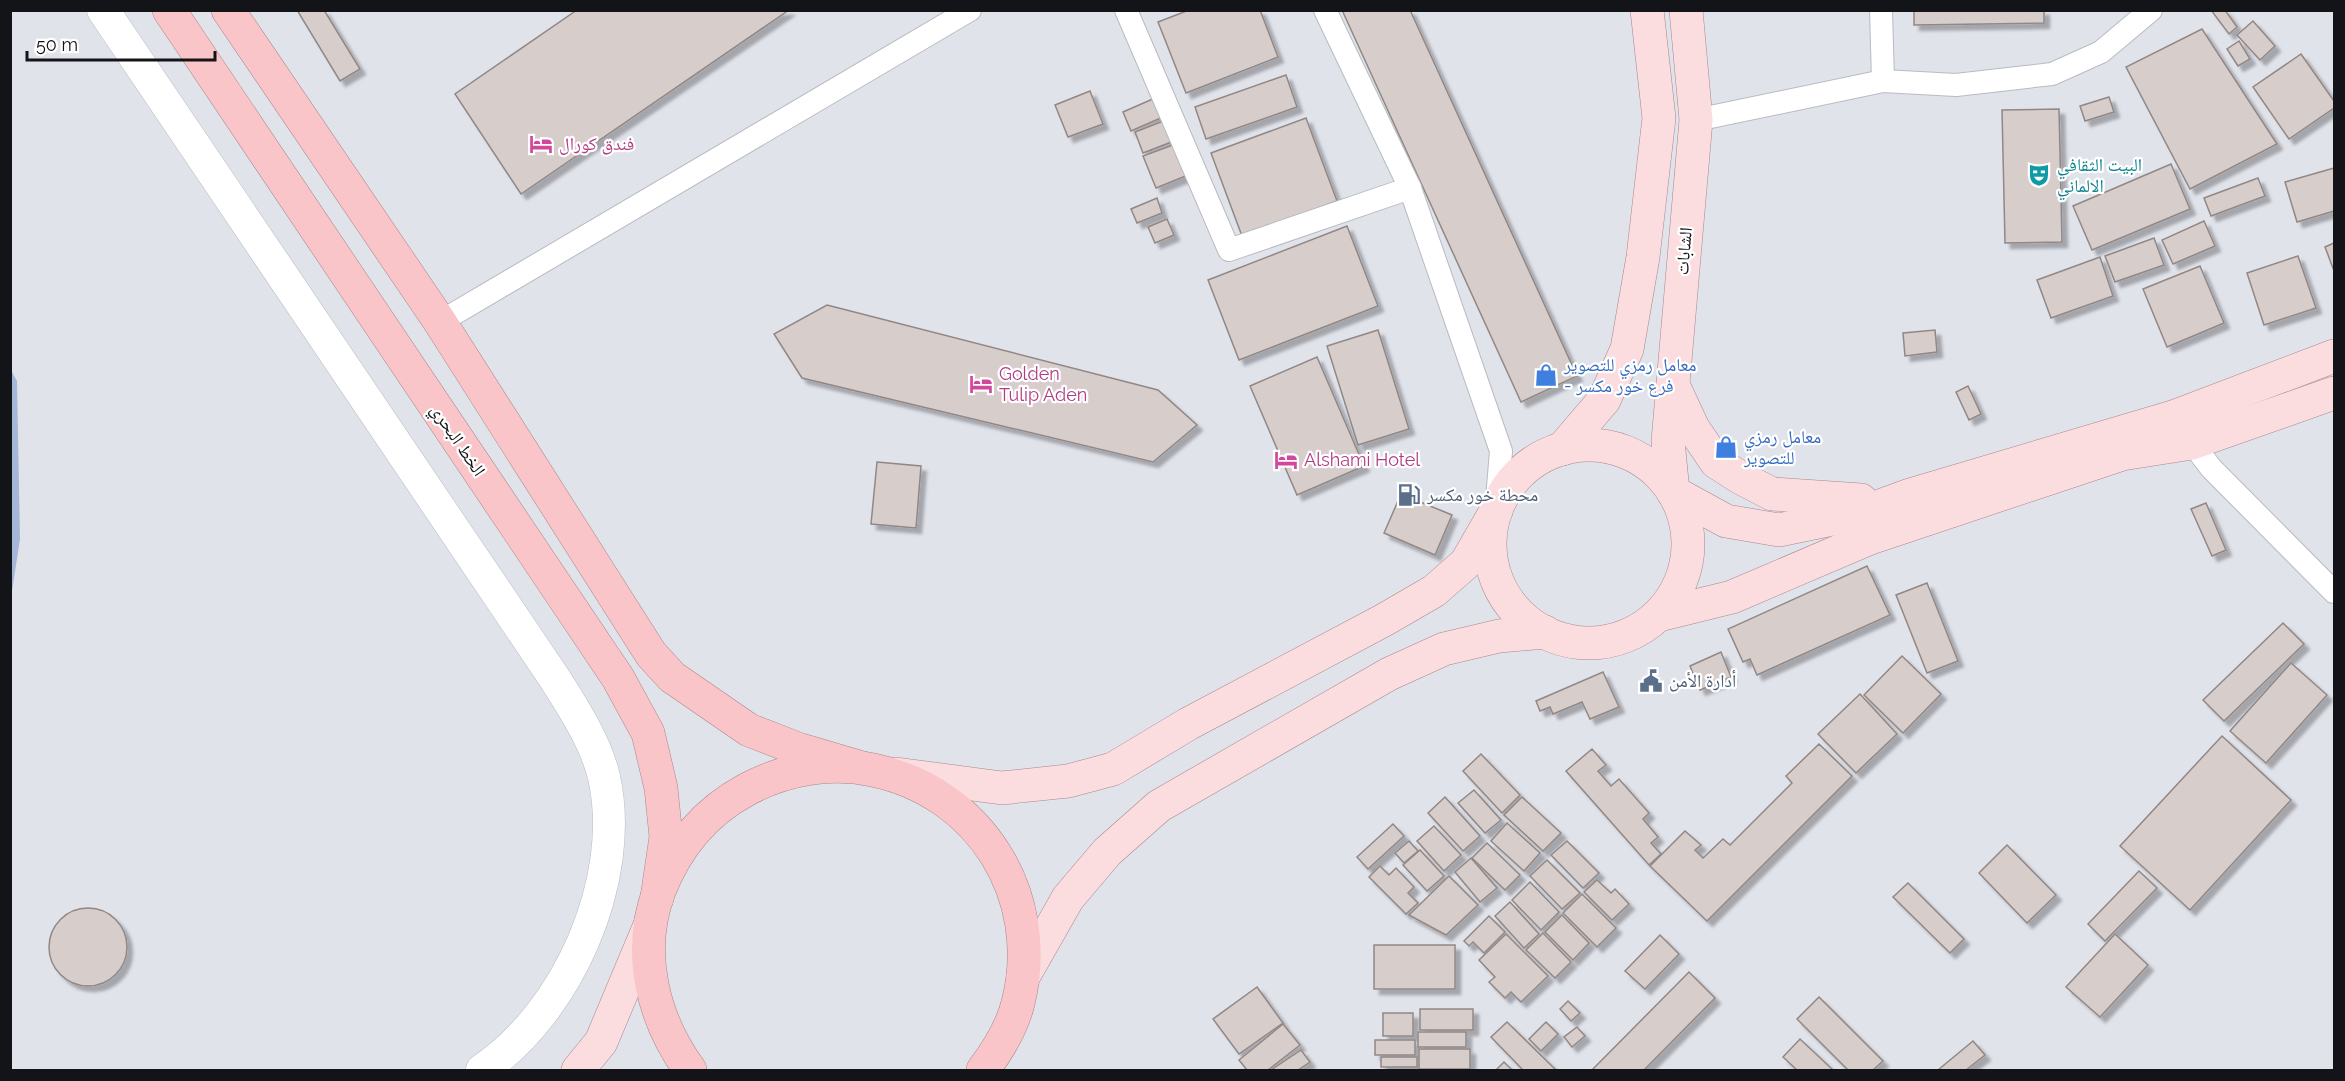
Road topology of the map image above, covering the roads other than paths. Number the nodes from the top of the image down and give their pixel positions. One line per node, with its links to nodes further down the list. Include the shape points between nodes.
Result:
1 (103, 10): 30 (street, via 555,680 591,743 604,777 609,818 606,856 600,895 588,932 544,1009 524,1034)
2 (169, 10): 28 (highway, الخط البحري, via 618,678 644,724 661,788 666,837)
3 (228, 10): 14 (highway)
4 (970, 10): 14 (street)
5 (1126, 10): 13 (street, via 1229,250)
6 (1324, 10): 13 (street)
7 (1647, 10): 20 (main road, via 1659,118 1643,257 1627,349 1604,400)
8 (1686, 10): 12 (main road, الشابات)
9 (1881, 10): 11 (street)
10 (2151, 10): 11 (street, via 2101,52 2052,74 1956,85)
11 (1883, 81): 12 (street)
12 (1696, 120): 16 (main road, الشابات)
13 (1410, 188): 23 (street, via 1501,451)
14 (440, 322): 27 (highway, via 651,654 672,677 748,730)
15 (2334, 356): 19 (main road, via 2176,416)
16 (1671, 381): 21 (main road, الشابات, via 1668,441); 22 (main road, via 1693,428 1716,462 1772,494 1861,500)
17 (2334, 393): 18 (main road)
18 (2192, 443): 19 (main road); 24 (street, via 2211,468)
19 (2118, 445): 22 (main road); 25 (main road, via 1870,538 1732,597)
20 (1562, 449): 21 (main road, via 1598,446 1633,456 1662,477); 23 (main road, via 1544,456 1514,479)
21 (1673, 492): 22 (main road, via 1726,521 1779,530 1861,513); 25 (main road, via 1687,527 1686,564 1671,599)
22 (1910, 495)
23 (1496, 511): 26 (main road, via 1490,551 1493,572 1513,608); 27 (main road, via 1466,563 1434,591 1113,768 1068,781 1002,788)
24 (2334, 592)
25 (1659, 615): 26 (main road, via 1624,637 1605,642 1584,643)
26 (1545, 632): 29 (main road, via 1499,636 1444,649 1389,674 1159,806 1107,852 1068,898)
27 (872, 770): 28 (highway, via 824,767 781,774 734,796 713,812 679,851 666,874); 29 (highway, via 911,781 935,794 957,809 993,849 1007,873 1021,915)
28 (654, 911): 31 (main road, via 601,1041); 32 (highway, via 648,950 656,1004 664,1029)
29 (1023, 977): 33 (highway, via 1009,1029)
30 (482, 1071)
31 (578, 1071)
32 (690, 1071)
33 (983, 1071)

